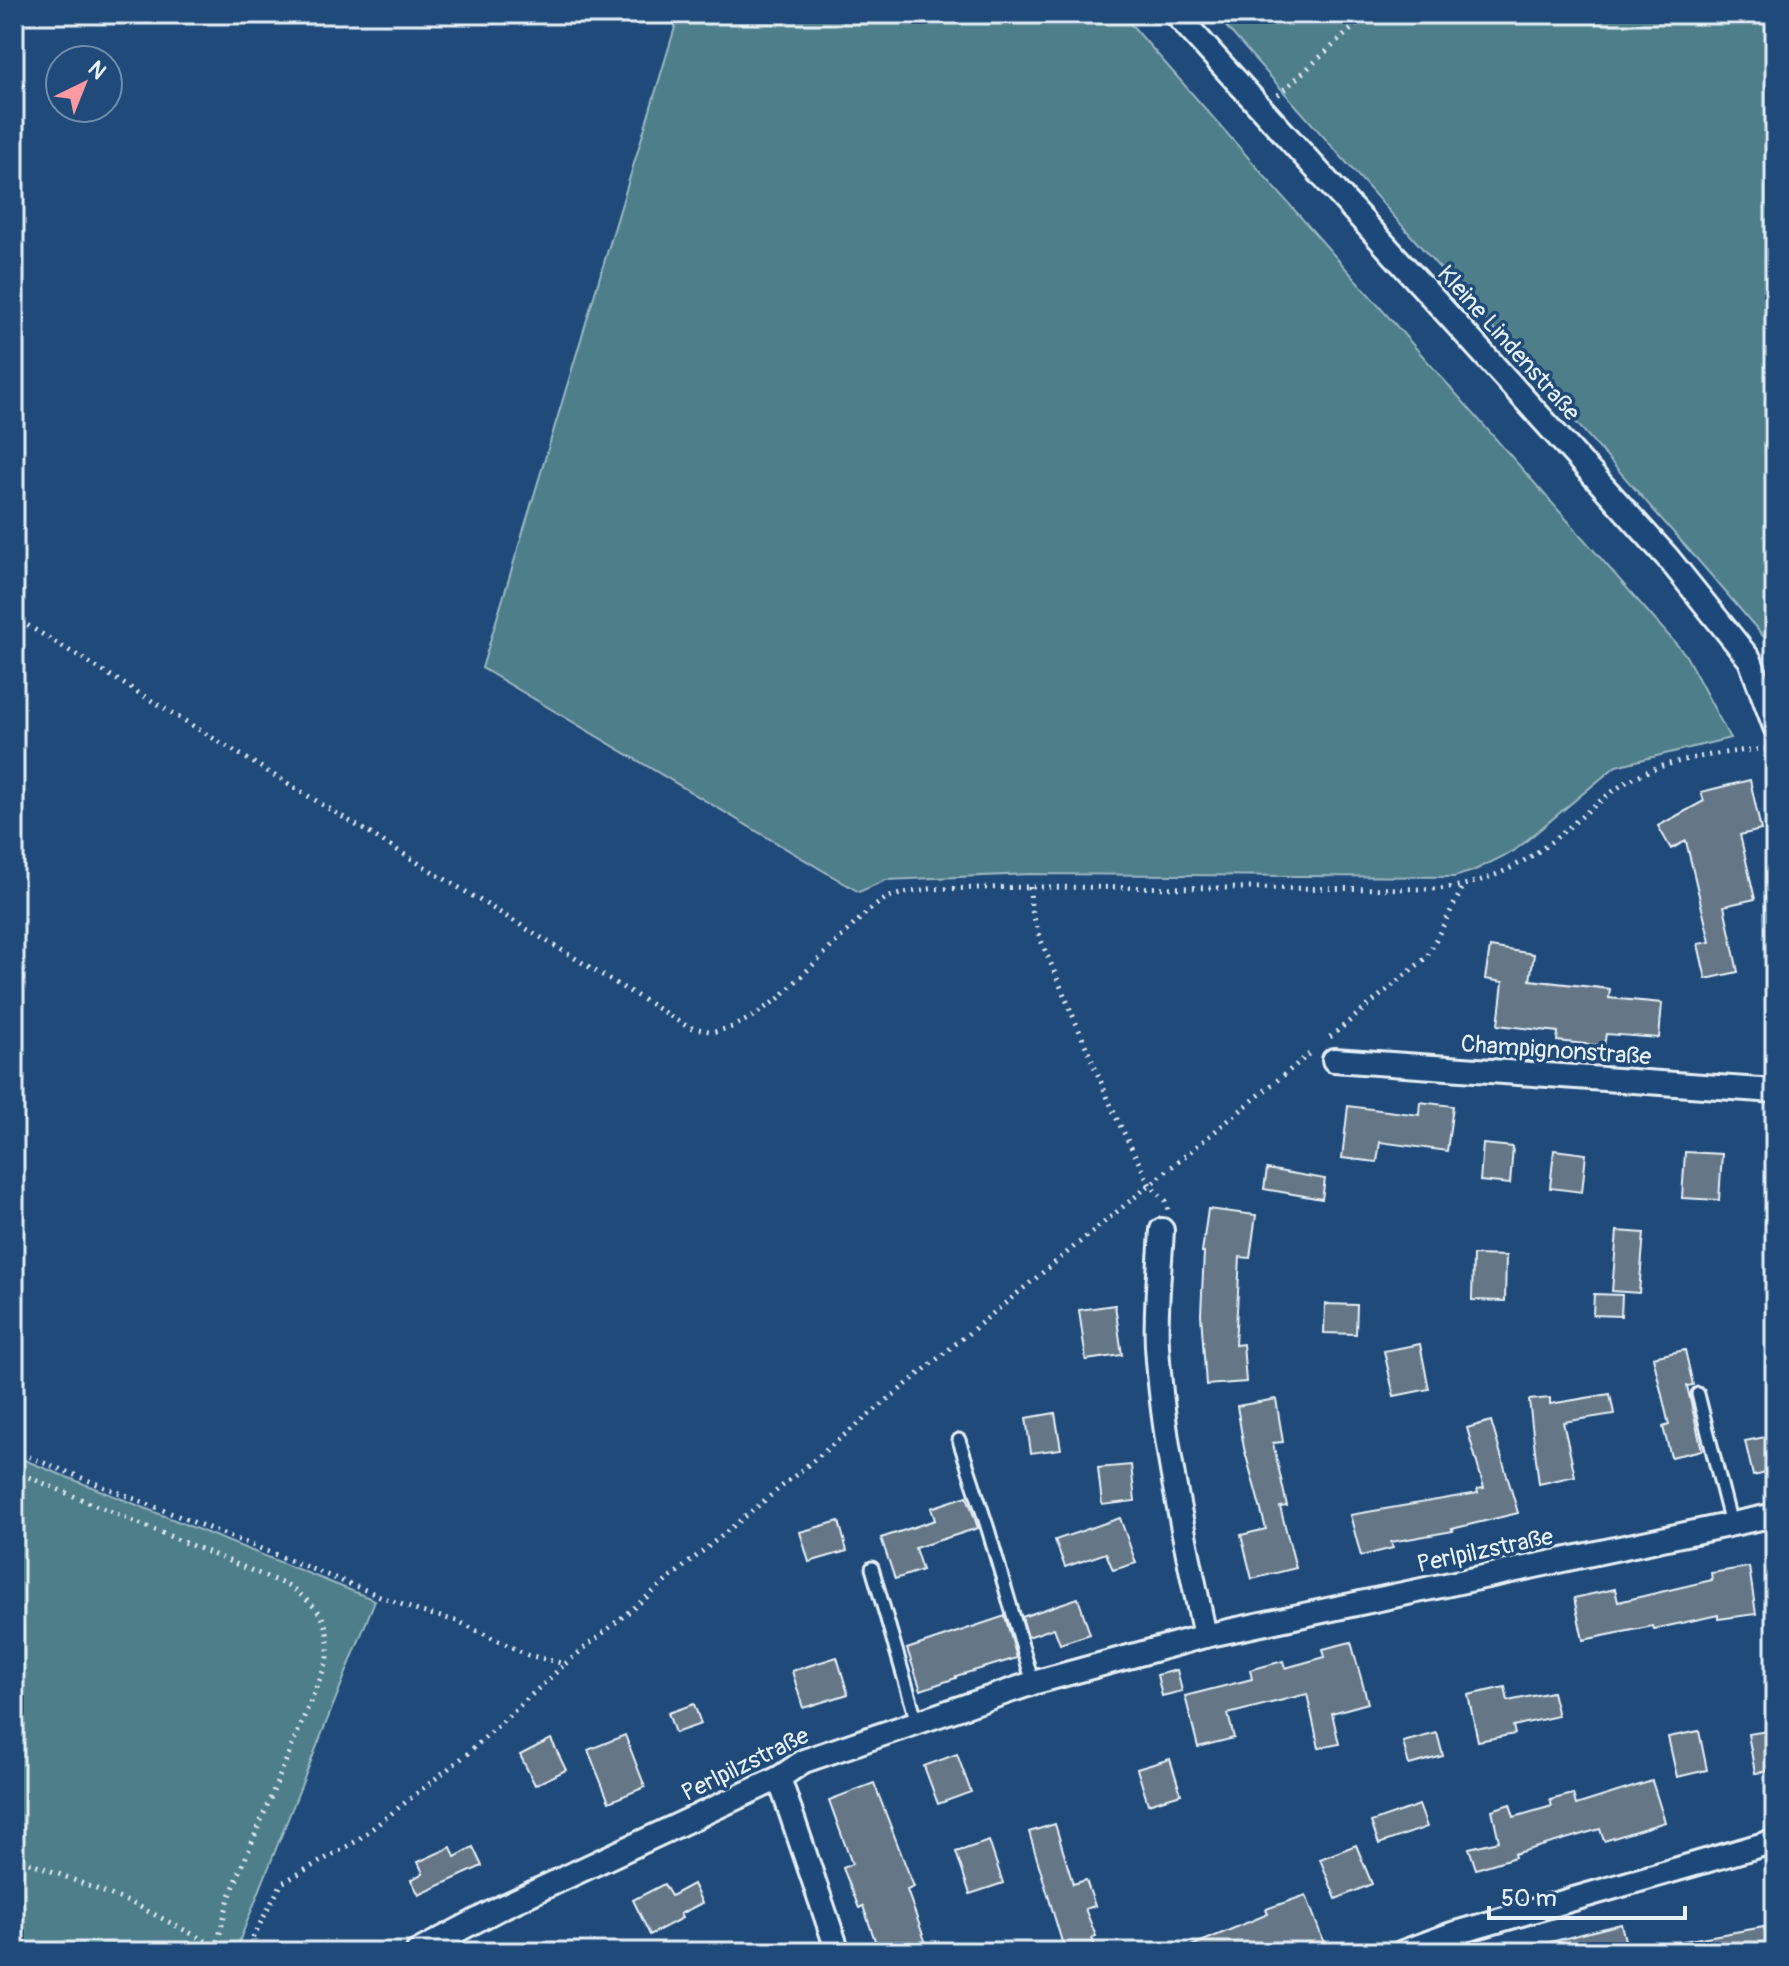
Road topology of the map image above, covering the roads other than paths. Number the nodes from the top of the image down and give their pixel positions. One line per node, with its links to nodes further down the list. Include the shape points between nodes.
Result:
1 (1176, 14): 2 (street, Kleine Lindenstraße, via 1668,558 1750,660)
2 (1775, 727)
3 (1334, 1060): 4 (street, Champignonstraße)
4 (1775, 1091)
5 (1162, 1230): 11 (street, via 1157,1344 1161,1394 1172,1483)
6 (1698, 1394): 9 (lane)
7 (959, 1440): 12 (lane)
8 (1775, 1515): 9 (street, Perlpilzstraße)
9 (1731, 1524): 11 (street, Perlpilzstraße)
10 (872, 1568): 13 (lane)
11 (1205, 1636): 12 (street, Perlpilzstraße)
12 (1033, 1683): 13 (street, Perlpilzstraße)
13 (917, 1722): 14 (street, Perlpilzstraße, via 804,1761)
14 (779, 1778): 16 (street, Perlpilzstraße); 17 (street)
15 (1775, 1841): 18 (street)
16 (417, 1952)
17 (838, 1952)
18 (1403, 1952)

